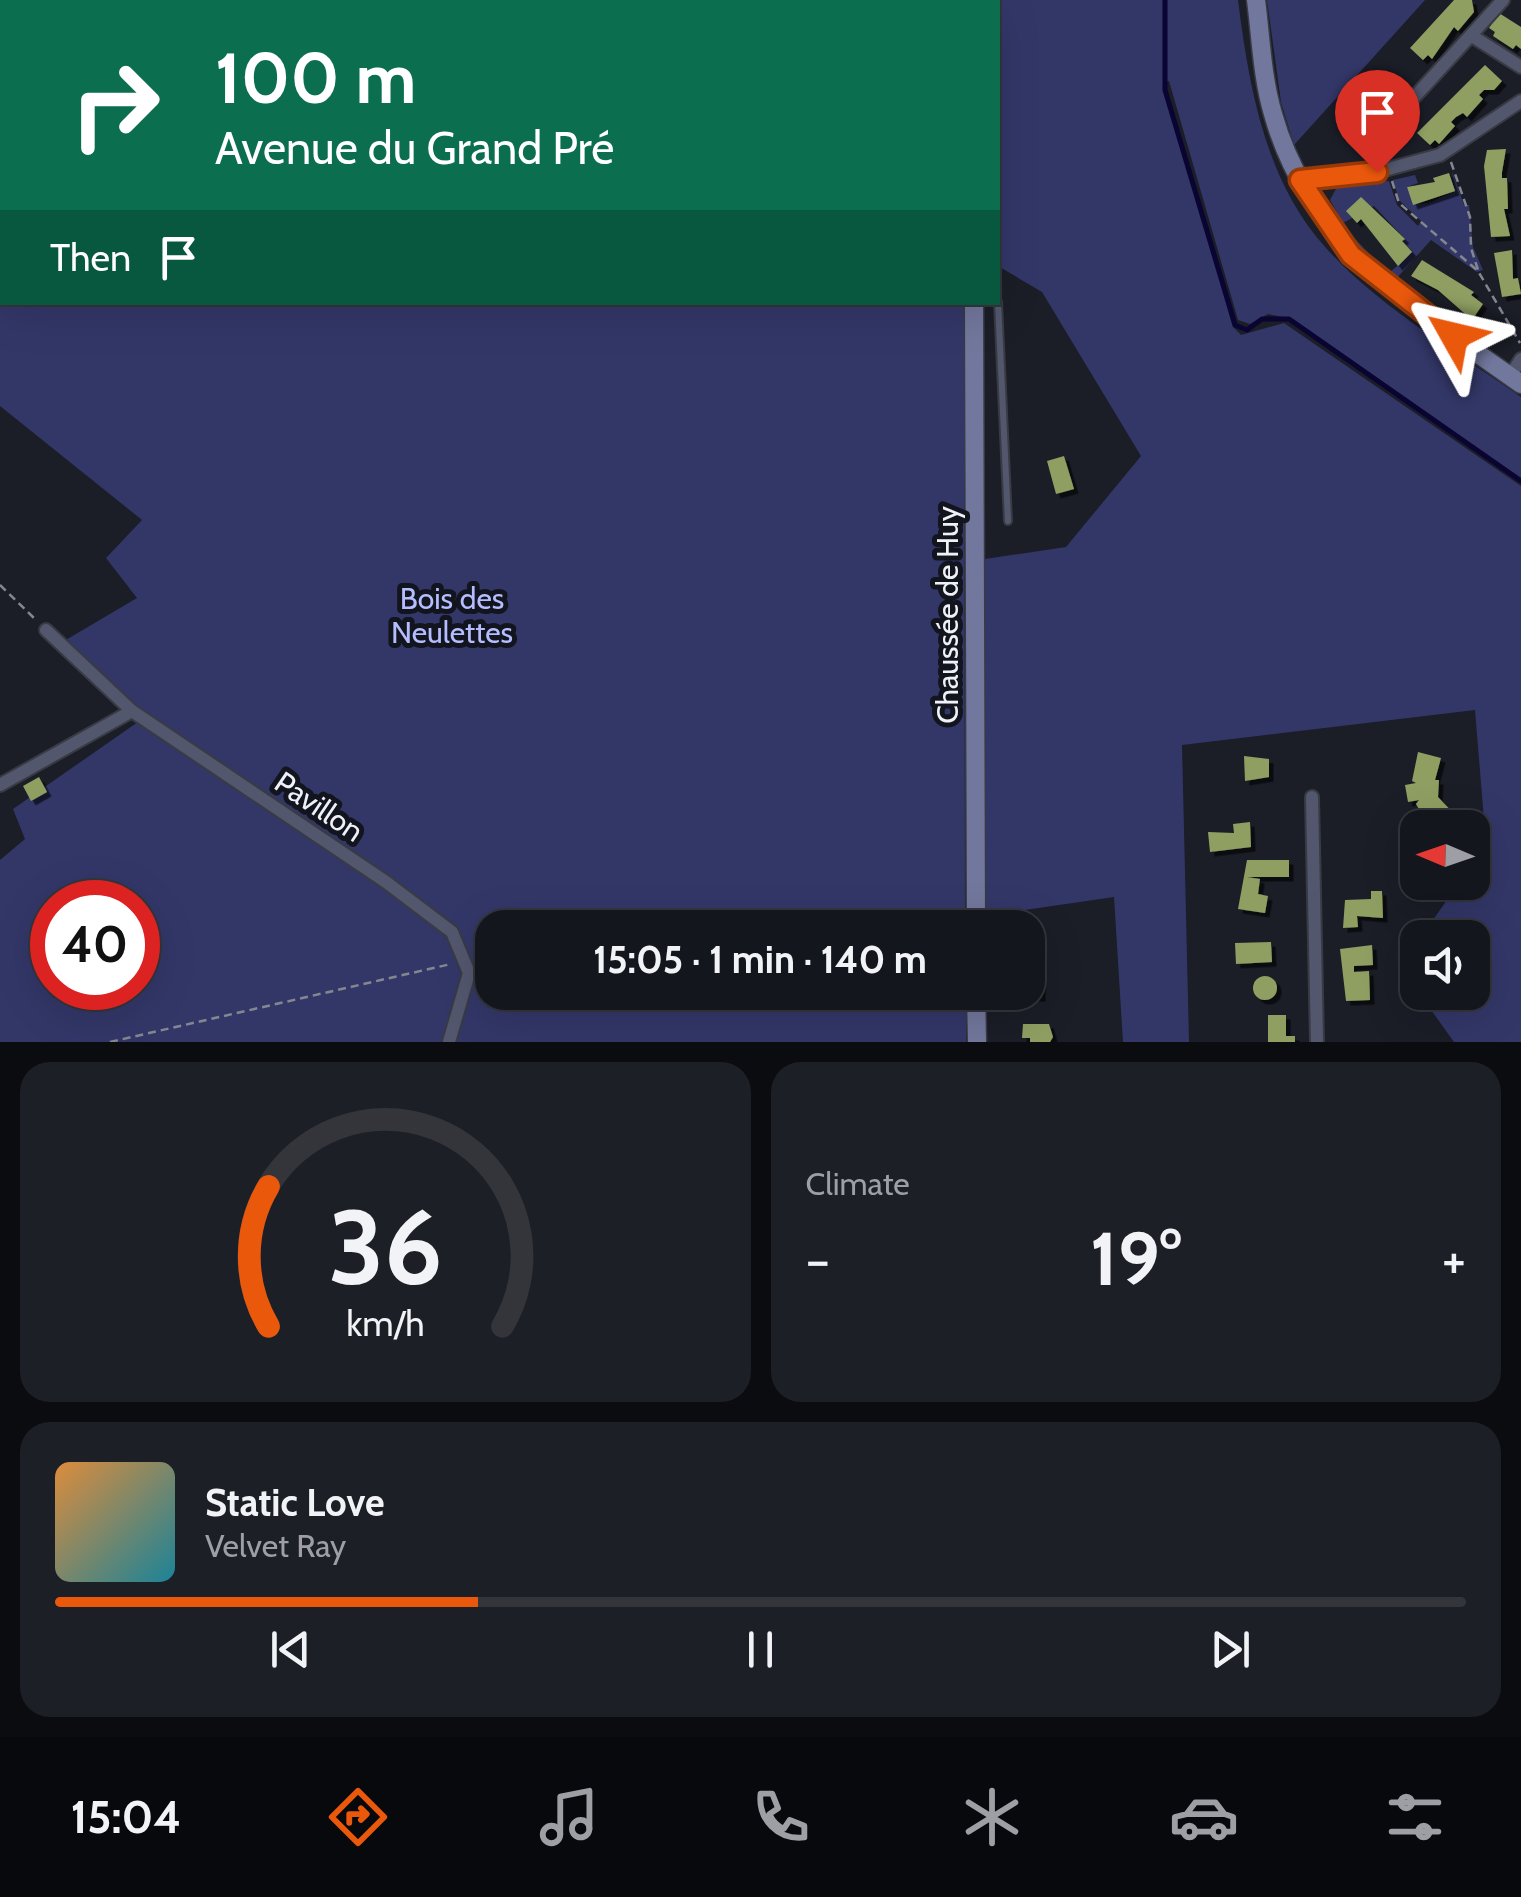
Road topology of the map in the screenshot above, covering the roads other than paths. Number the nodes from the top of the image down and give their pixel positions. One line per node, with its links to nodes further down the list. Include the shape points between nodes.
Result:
1 (1256, 0): 7 (main road, via 1272,112)
2 (1503, 0): 3 (street)
3 (1472, 36): 4 (street); 6 (street, via 1409,103)
4 (1521, 67)
5 (1521, 101): 7 (street, via 1447,151 1388,169)
6 (1381, 109)
7 (1300, 180): 11 (main road, via 1322,218 1368,271)
8 (974, 305): 17 (main road, Chaussée de Huy)
9 (998, 305): 12 (lane)
10 (1521, 359): 11 (street)
11 (1515, 380)
12 (1008, 521)
13 (46, 630): 14 (street, Pavillon)
14 (132, 711): 15 (street); 19 (street, Pavillon, via 452,932 466,957 468,984)
15 (0, 785)
16 (1312, 796): 21 (street)
17 (976, 910)
18 (976, 1010): 20 (main road)
19 (449, 1042)
20 (976, 1042)
21 (1317, 1042)

